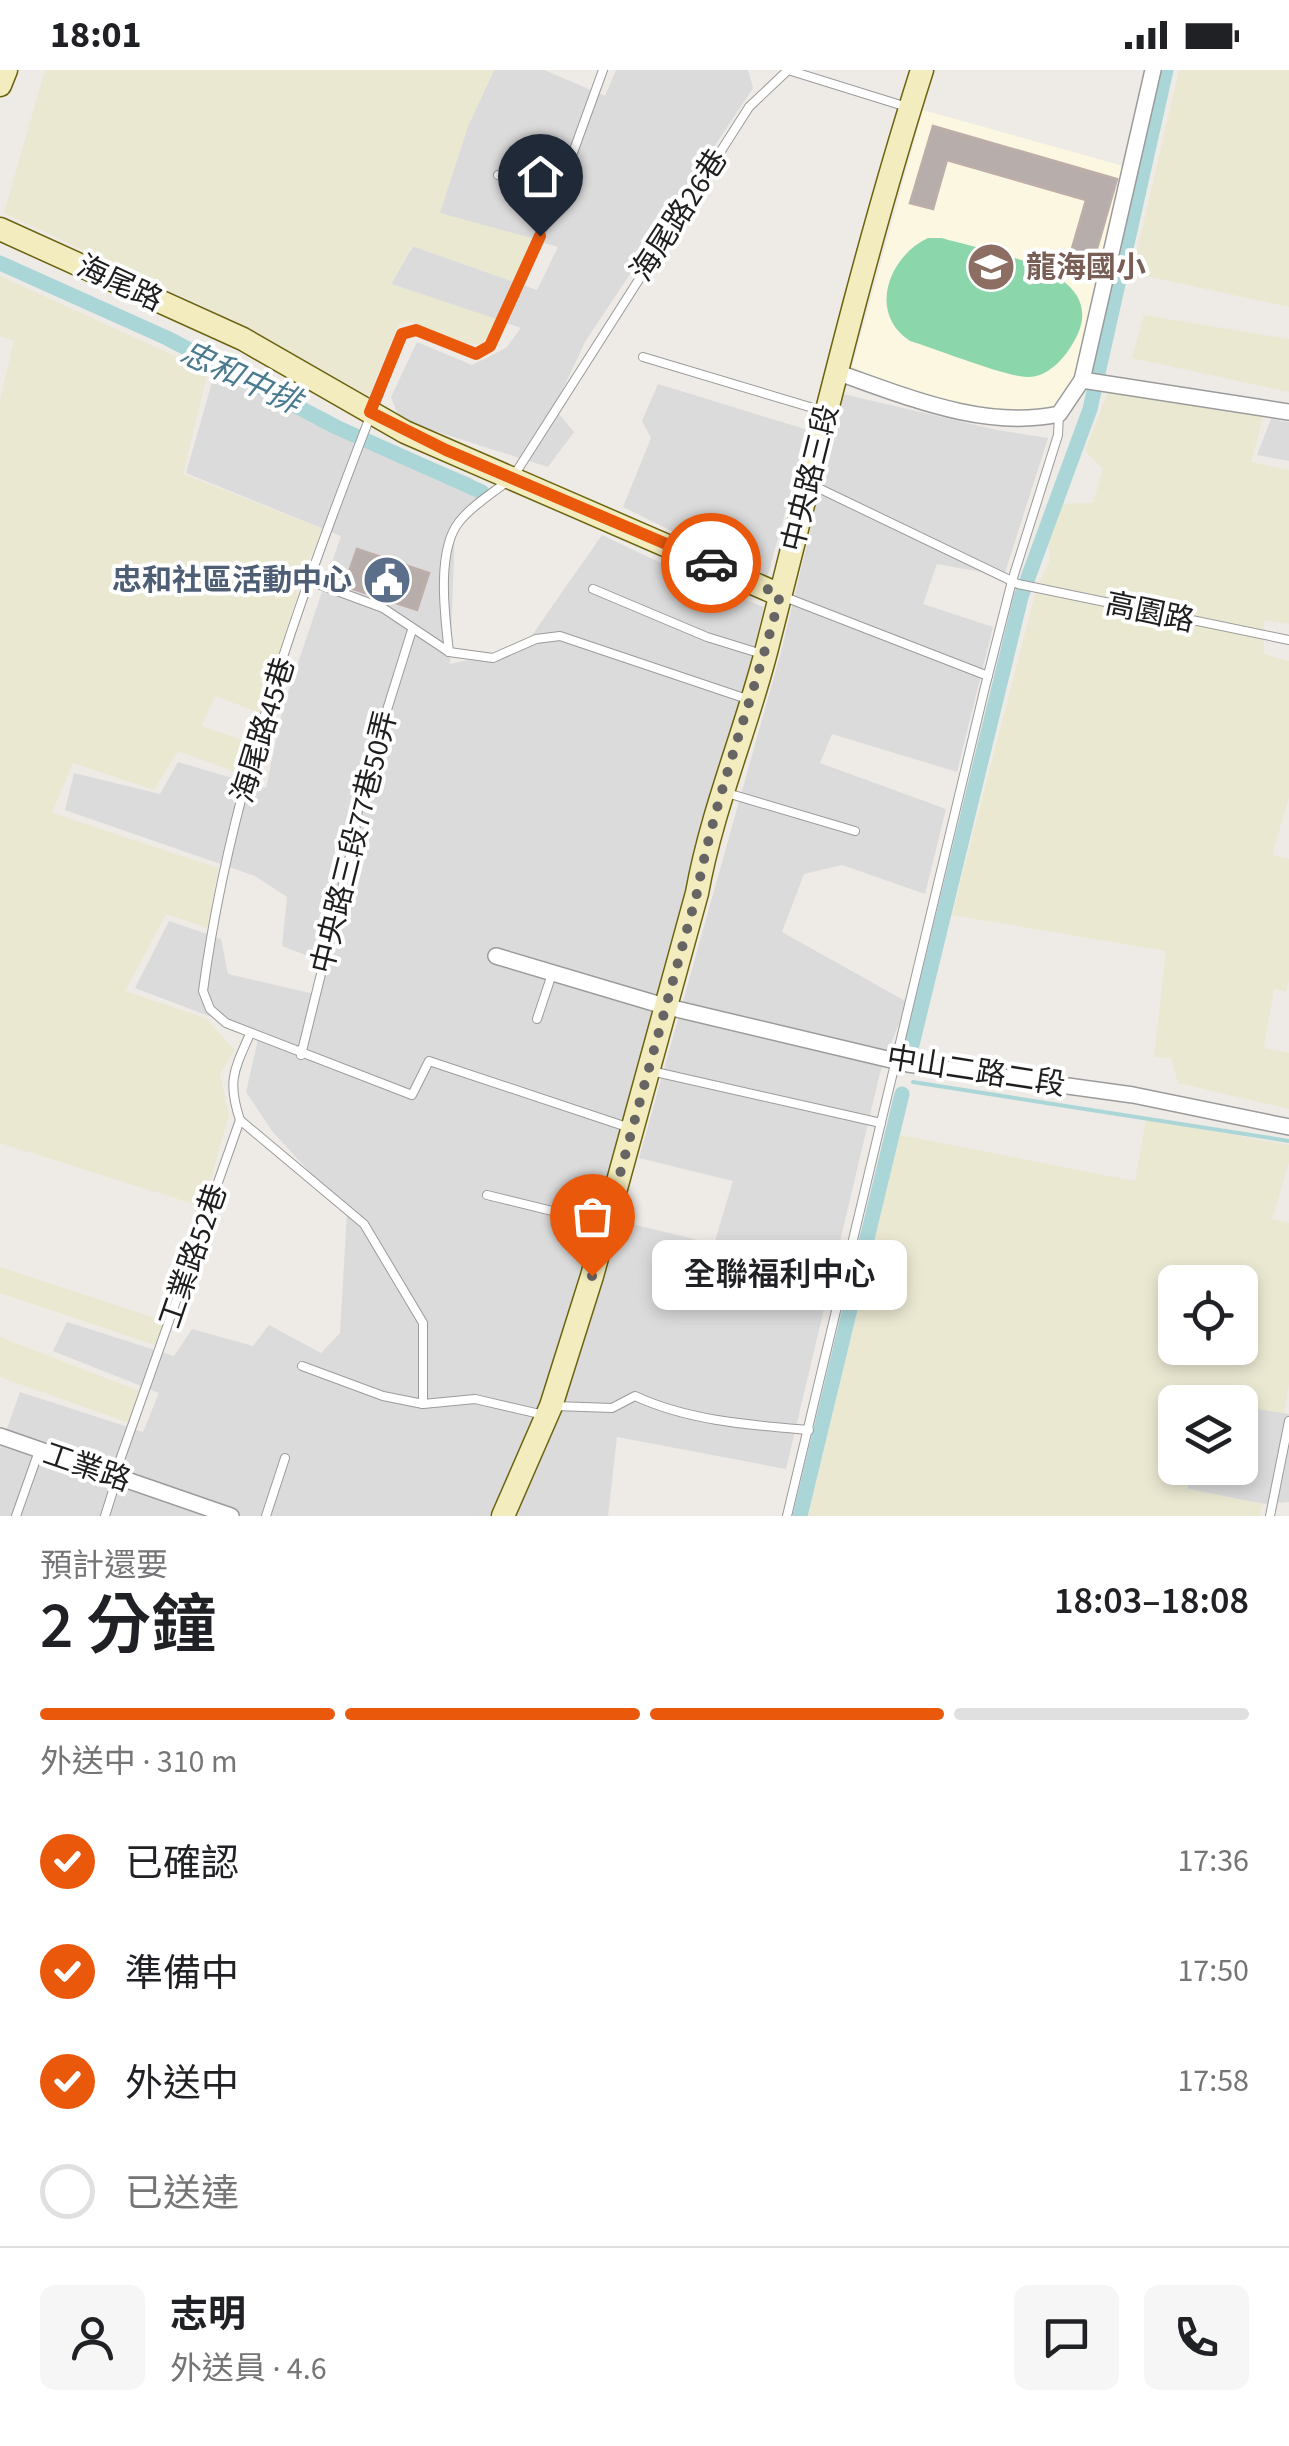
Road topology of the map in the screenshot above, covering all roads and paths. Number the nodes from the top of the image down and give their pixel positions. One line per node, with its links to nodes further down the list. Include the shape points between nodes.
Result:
1 (6, 70): 5 (street)
2 (603, 70): 8 (lane)
3 (922, 70): 6 (street, 中央路三段)
4 (1154, 70): 12 (street)
5 (0, 85)
6 (910, 108): 11 (street, 中央路三段); 17 (lane, 海尾路26巷, via 788,70 764,91)
7 (498, 175): 8 (lane)
8 (558, 194): 16 (lane, 海尾路45巷, via 490,346 476,354 406,330)
9 (0, 230): 16 (street, 海尾路, via 243,339)
10 (644, 357): 13 (lane)
11 (836, 372): 13 (street, 中央路三段); 15 (street, via 959,412 1028,420)
12 (1094, 381): 14 (street); 15 (street)
13 (827, 412): 18 (street, 中央路三段)
14 (1289, 412)
15 (1060, 414): 20 (lane)
16 (368, 421): 17 (street, 海尾路); 19 (lane, 海尾路45巷)
17 (513, 476): 22 (street, 海尾路); 25 (lane, via 459,521 448,545)
18 (806, 482): 20 (lane, 高園路); 22 (street, 中央路三段)
19 (310, 581): 23 (lane, via 383,608); 35 (lane, 海尾路45巷, via 229,844 202,992 226,1024)
20 (1015, 582): 24 (lane, 高園路); 27 (lane)
21 (594, 588): 26 (lane)
22 (780, 595): 26 (street, 中央路三段); 27 (lane)
23 (412, 630): 25 (lane); 36 (lane, 中央路三段77巷50弄, via 360,796)
24 (1289, 640)
25 (449, 652): 28 (lane, via 492,658 536,638 560,636)
26 (765, 655): 28 (street, 中央路三段)
27 (988, 676): 37 (lane)
28 (752, 701): 29 (street, 中央路三段)
29 (723, 792): 30 (lane); 33 (street, 中央路三段)
30 (856, 831)
31 (496, 956): 32 (street, 中山二路二段)
32 (552, 974): 33 (street, 中山二路二段); 34 (lane)
33 (664, 1006): 37 (street, 中山二路二段); 38 (street, 中央路三段)
34 (536, 1020)
35 (250, 1034): 36 (lane, 海尾路45巷); 39 (lane, 工業路52巷, via 232,1076)
36 (301, 1055): 42 (lane, 海尾路45巷, via 412,1095 429,1062)
37 (897, 1060): 40 (lane); 41 (street, 中山二路二段, via 1133,1095)
38 (647, 1070): 40 (lane); 42 (street, 中央路三段)
39 (240, 1120): 46 (lane, via 364,1224 423,1323); 54 (lane, 工業路52巷)
40 (881, 1122): 49 (lane)
41 (1289, 1127)
42 (631, 1129): 44 (street, 中央路三段)
43 (487, 1195): 44 (lane)
44 (605, 1224): 47 (street, 中央路三段)
45 (302, 1366): 46 (lane)
46 (423, 1404): 47 (lane, via 475,1399)
47 (548, 1411): 49 (lane, via 612,1408 635,1396 700,1417); 59 (street, 中央路三段)
48 (1289, 1421): 51 (lane)
49 (808, 1430): 60 (lane)
50 (0, 1436): 52 (street, 工業路)
51 (1287, 1439): 61 (lane)
52 (39, 1451): 54 (street, 工業路); 55 (lane)
53 (285, 1458): 58 (lane)
54 (115, 1478): 56 (lane, 工業路52巷); 57 (street, 工業路)
55 (16, 1516)
56 (106, 1516)
57 (231, 1516)
58 (266, 1516)
59 (503, 1516)
60 (787, 1516)
61 (1270, 1516)

